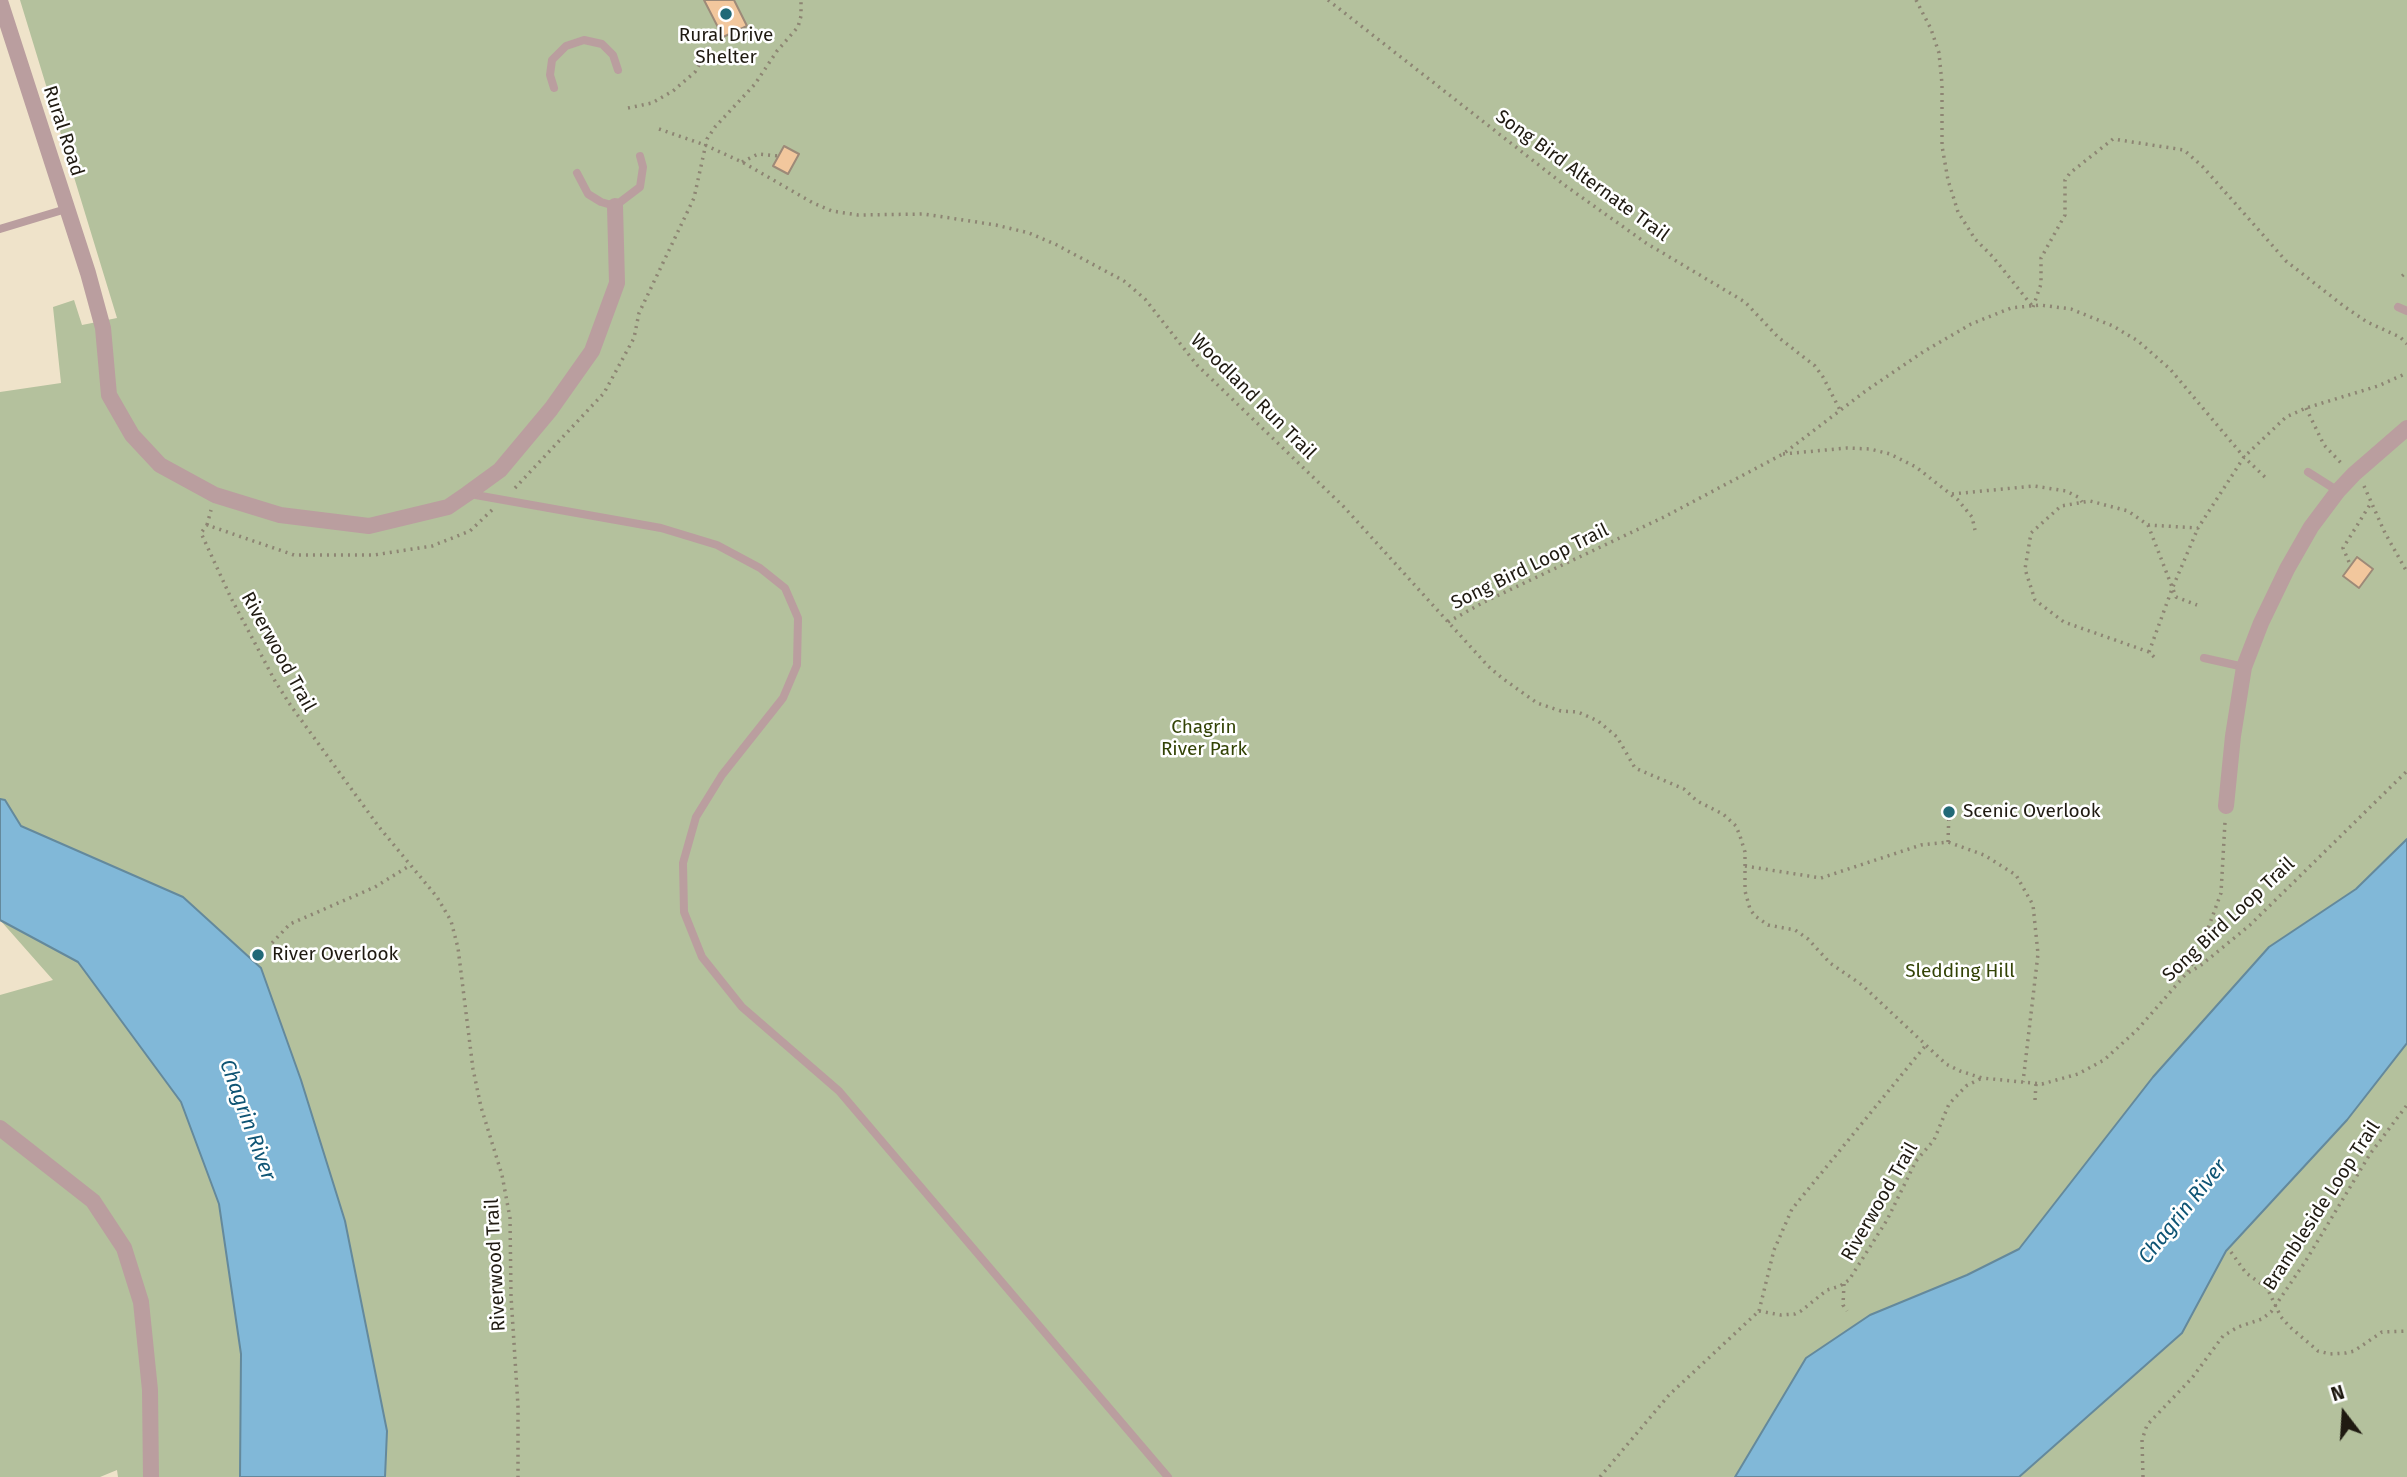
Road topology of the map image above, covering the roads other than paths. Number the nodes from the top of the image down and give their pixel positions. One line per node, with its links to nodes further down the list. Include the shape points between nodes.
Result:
1 (0, 1): 7 (street, Rural Road)
2 (618, 70): 3 (lane, via 603,44 584,40 566,46 552,60)
3 (554, 88)
4 (640, 156): 6 (lane, via 640,187)
5 (577, 173): 6 (lane, via 587,194)
6 (615, 206): 12 (street, Rural Road, via 617,283 592,351 500,470)
7 (66, 209): 8 (lane); 12 (street, Rural Road, via 103,328 109,395 132,435 160,465 215,495 280,515 369,526 448,507)
8 (0, 229)
9 (2407, 428): 11 (street)
10 (2308, 472): 11 (lane)
11 (2338, 491): 14 (street, via 2287,569)
12 (467, 494): 18 (lane, via 661,528 717,545 760,568 785,588 798,618 797,665 783,698 722,775 696,817 683,863 684,912 702,957 742,1007 847,1099)
13 (2204, 658): 14 (lane)
14 (2244, 667): 15 (street)
15 (2226, 806)
16 (0, 1128): 17 (street, via 93,1201 124,1248 141,1302 150,1390)
17 (151, 1477)
18 (1168, 1477)

